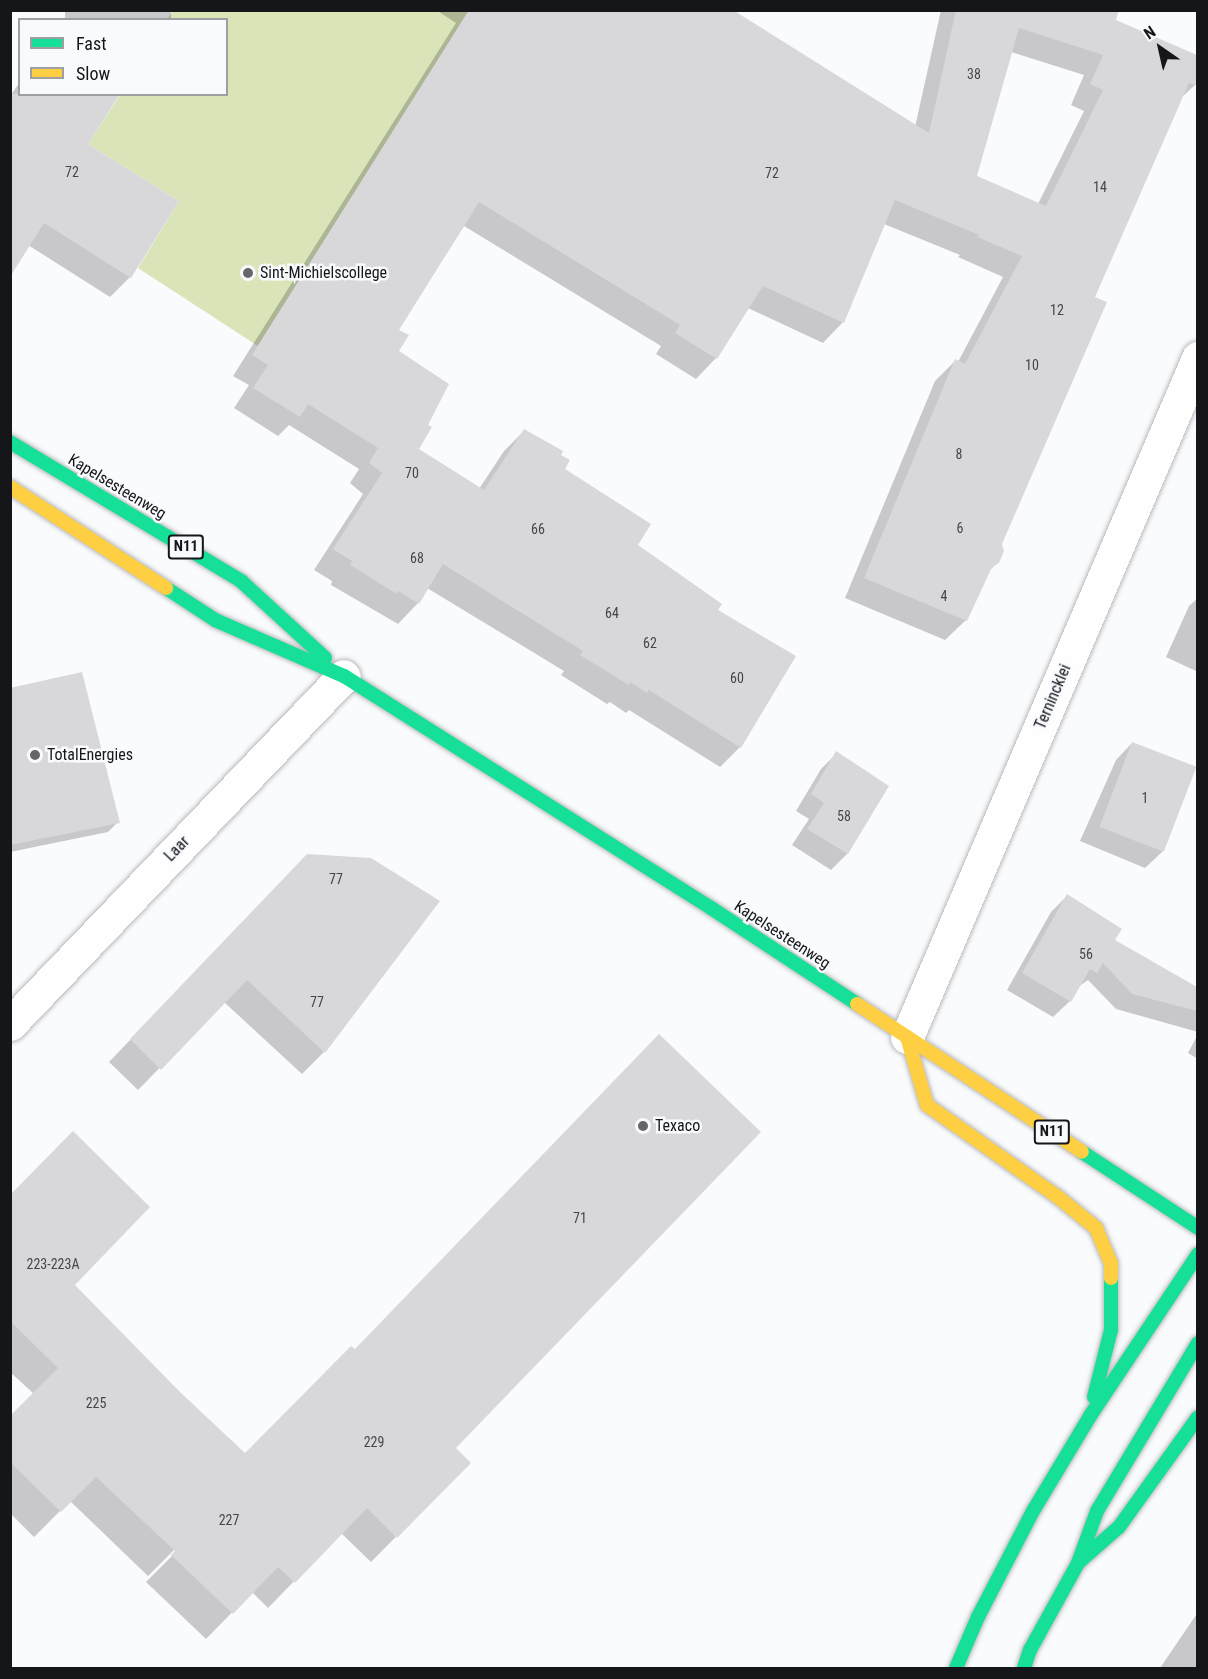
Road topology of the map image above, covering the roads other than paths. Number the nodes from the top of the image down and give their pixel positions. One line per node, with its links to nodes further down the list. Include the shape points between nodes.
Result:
1 (1197, 358): 6 (street, Ternincklei)
2 (10, 441): 4 (main road, Kapelsesteenweg / N11, via 241,581)
3 (10, 487): 4 (main road, Kapelsesteenweg / N11, via 215,620)
4 (344, 676): 5 (street, Laar); 6 (main road, Kapelsesteenweg / N11)
5 (10, 1024)
6 (907, 1037): 7 (main road, Kapelsesteenweg / N11); 10 (main road, via 927,1105 1096,1228 1112,1263 1111,1330)
7 (1197, 1228)
8 (1197, 1254): 10 (main road)
9 (1197, 1343): 12 (main road, via 1097,1511)
10 (1090, 1416): 13 (main road, via 1033,1511)
11 (1197, 1417): 12 (main road, via 1119,1527)
12 (1078, 1563): 14 (main road)
13 (956, 1668)
14 (1024, 1668)

